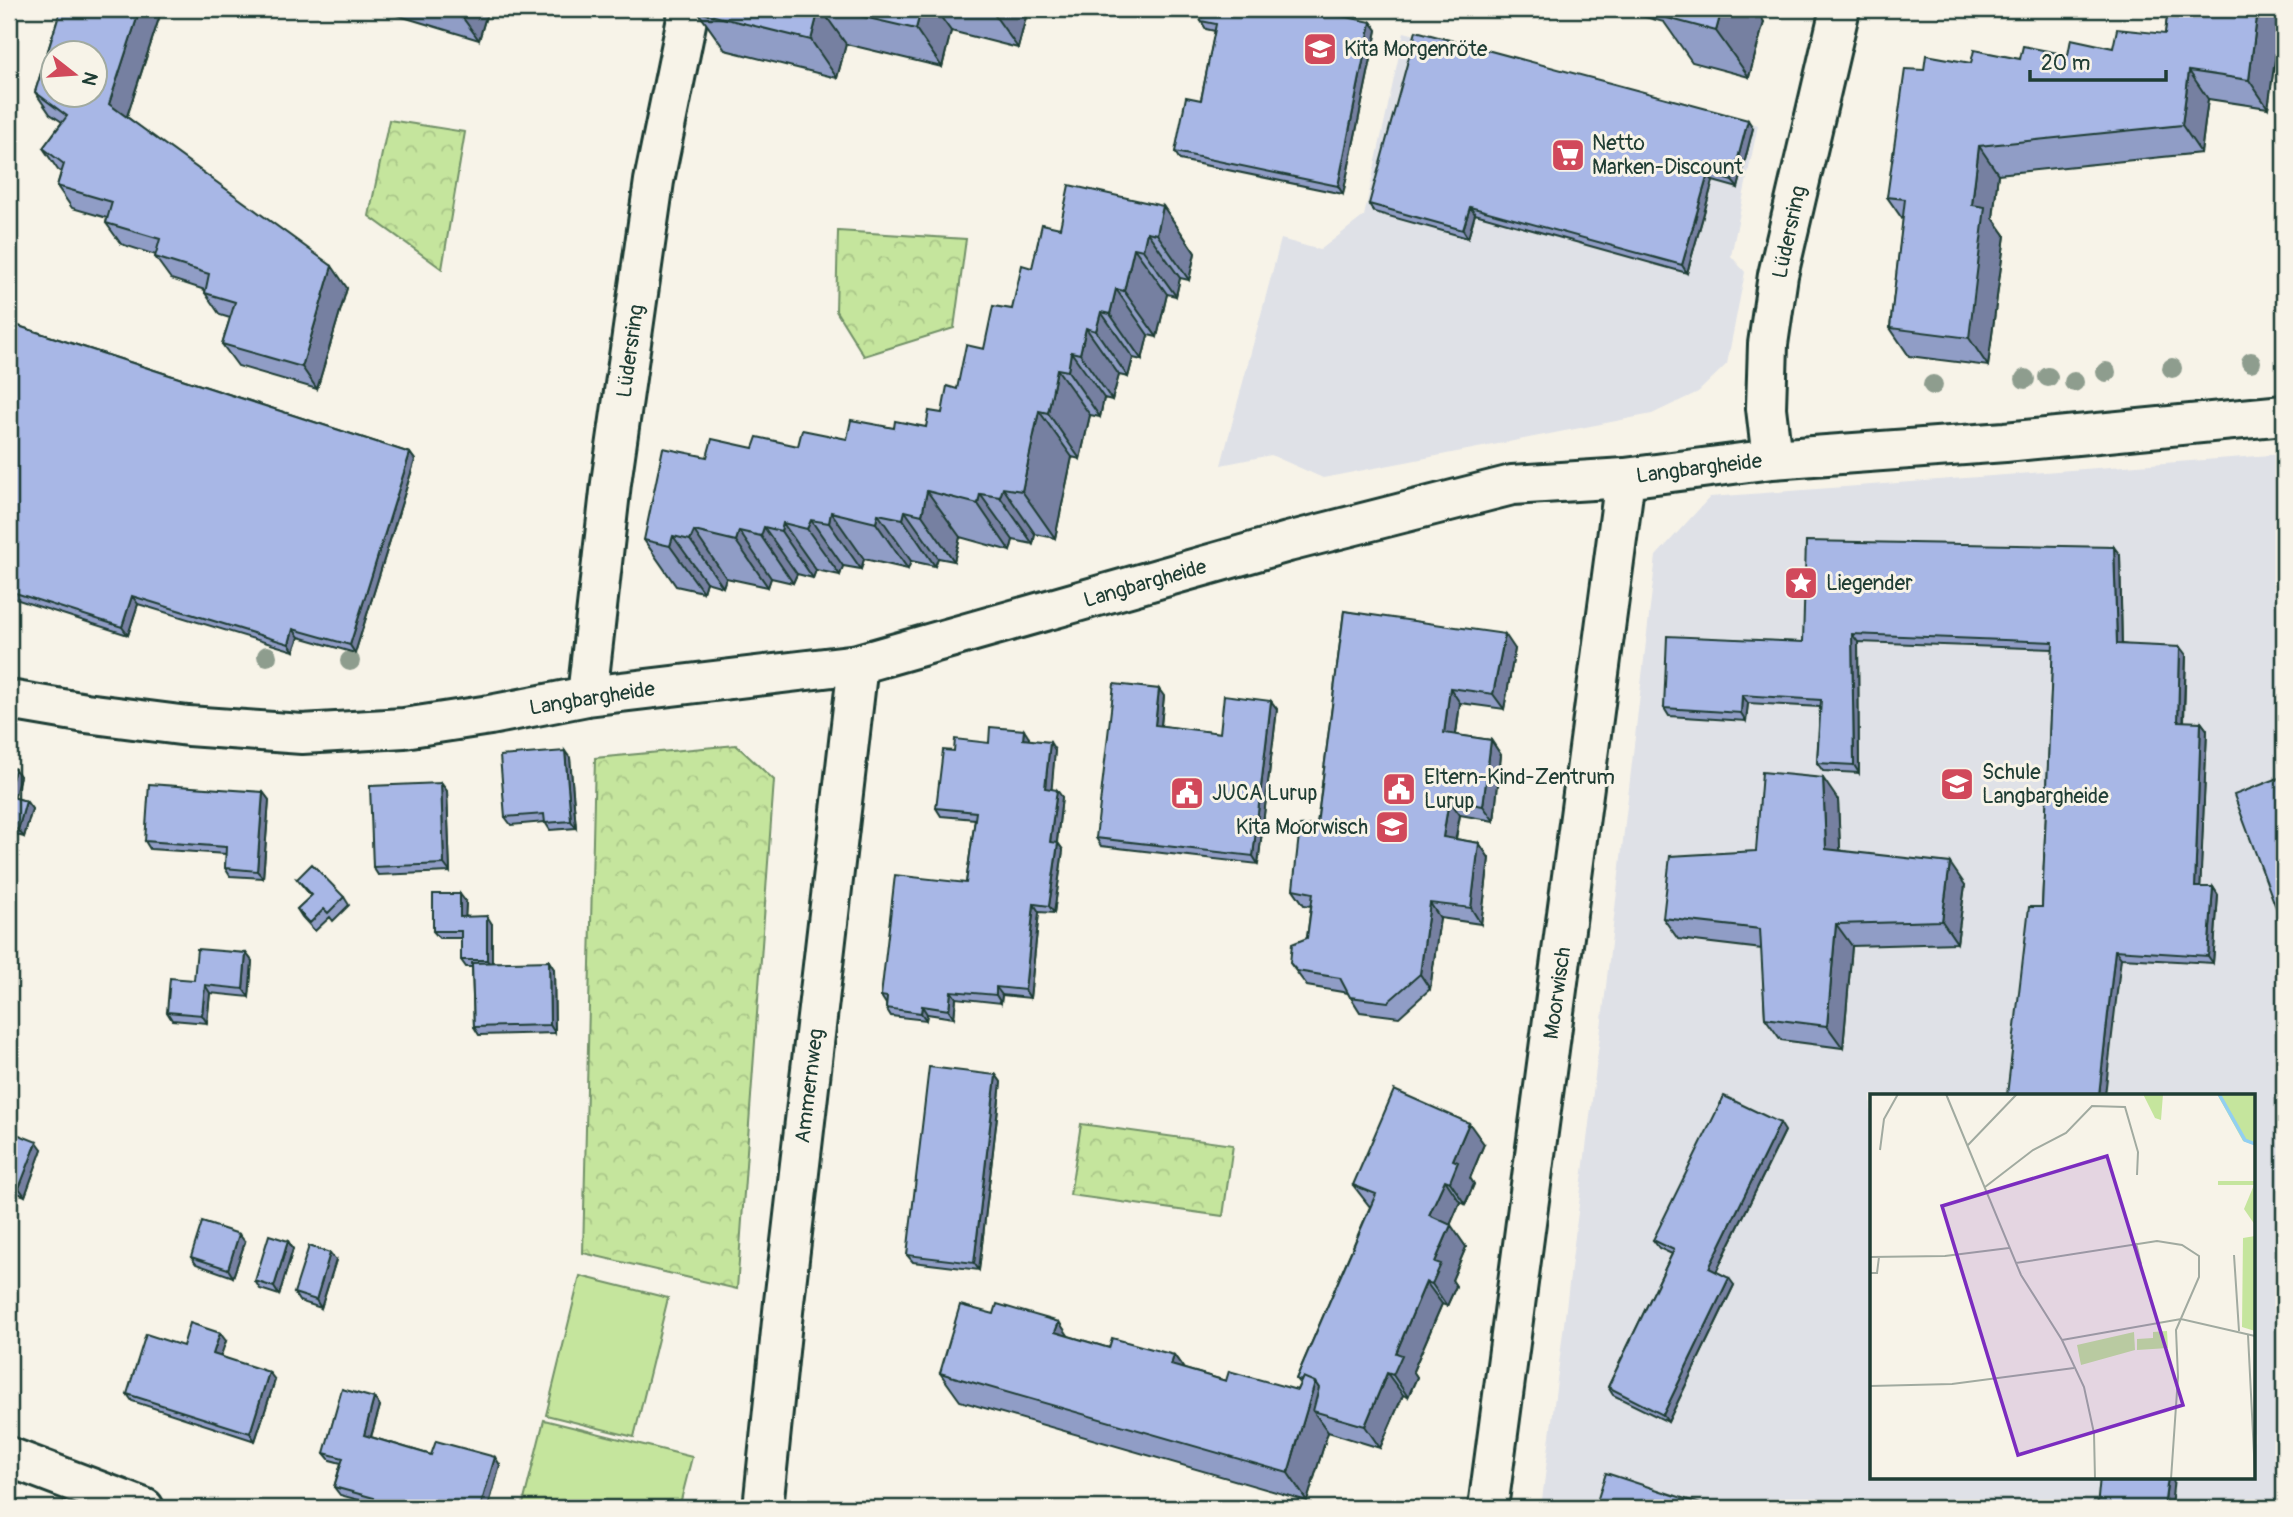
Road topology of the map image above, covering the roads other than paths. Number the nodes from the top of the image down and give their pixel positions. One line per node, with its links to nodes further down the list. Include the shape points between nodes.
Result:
1 (689, 9): 7 (street, Lüdersring, via 654,181 611,483)
2 (1840, 9): 4 (street, Lüdersring, via 1776,289 1766,408)
3 (2284, 415): 4 (street, Langbargheide)
4 (1772, 459): 5 (street, Langbargheide)
5 (1626, 478): 6 (street, Langbargheide, via 1513,485 1288,542); 12 (street, Moorwisch)
6 (858, 664): 7 (street, Langbargheide); 11 (street, Ammernweg)
7 (587, 696): 8 (street, Langbargheide, via 404,728 302,734 188,726)
8 (9, 700)
9 (9, 1457): 10 (street)
10 (144, 1508)
11 (764, 1508)
12 (1488, 1508)

